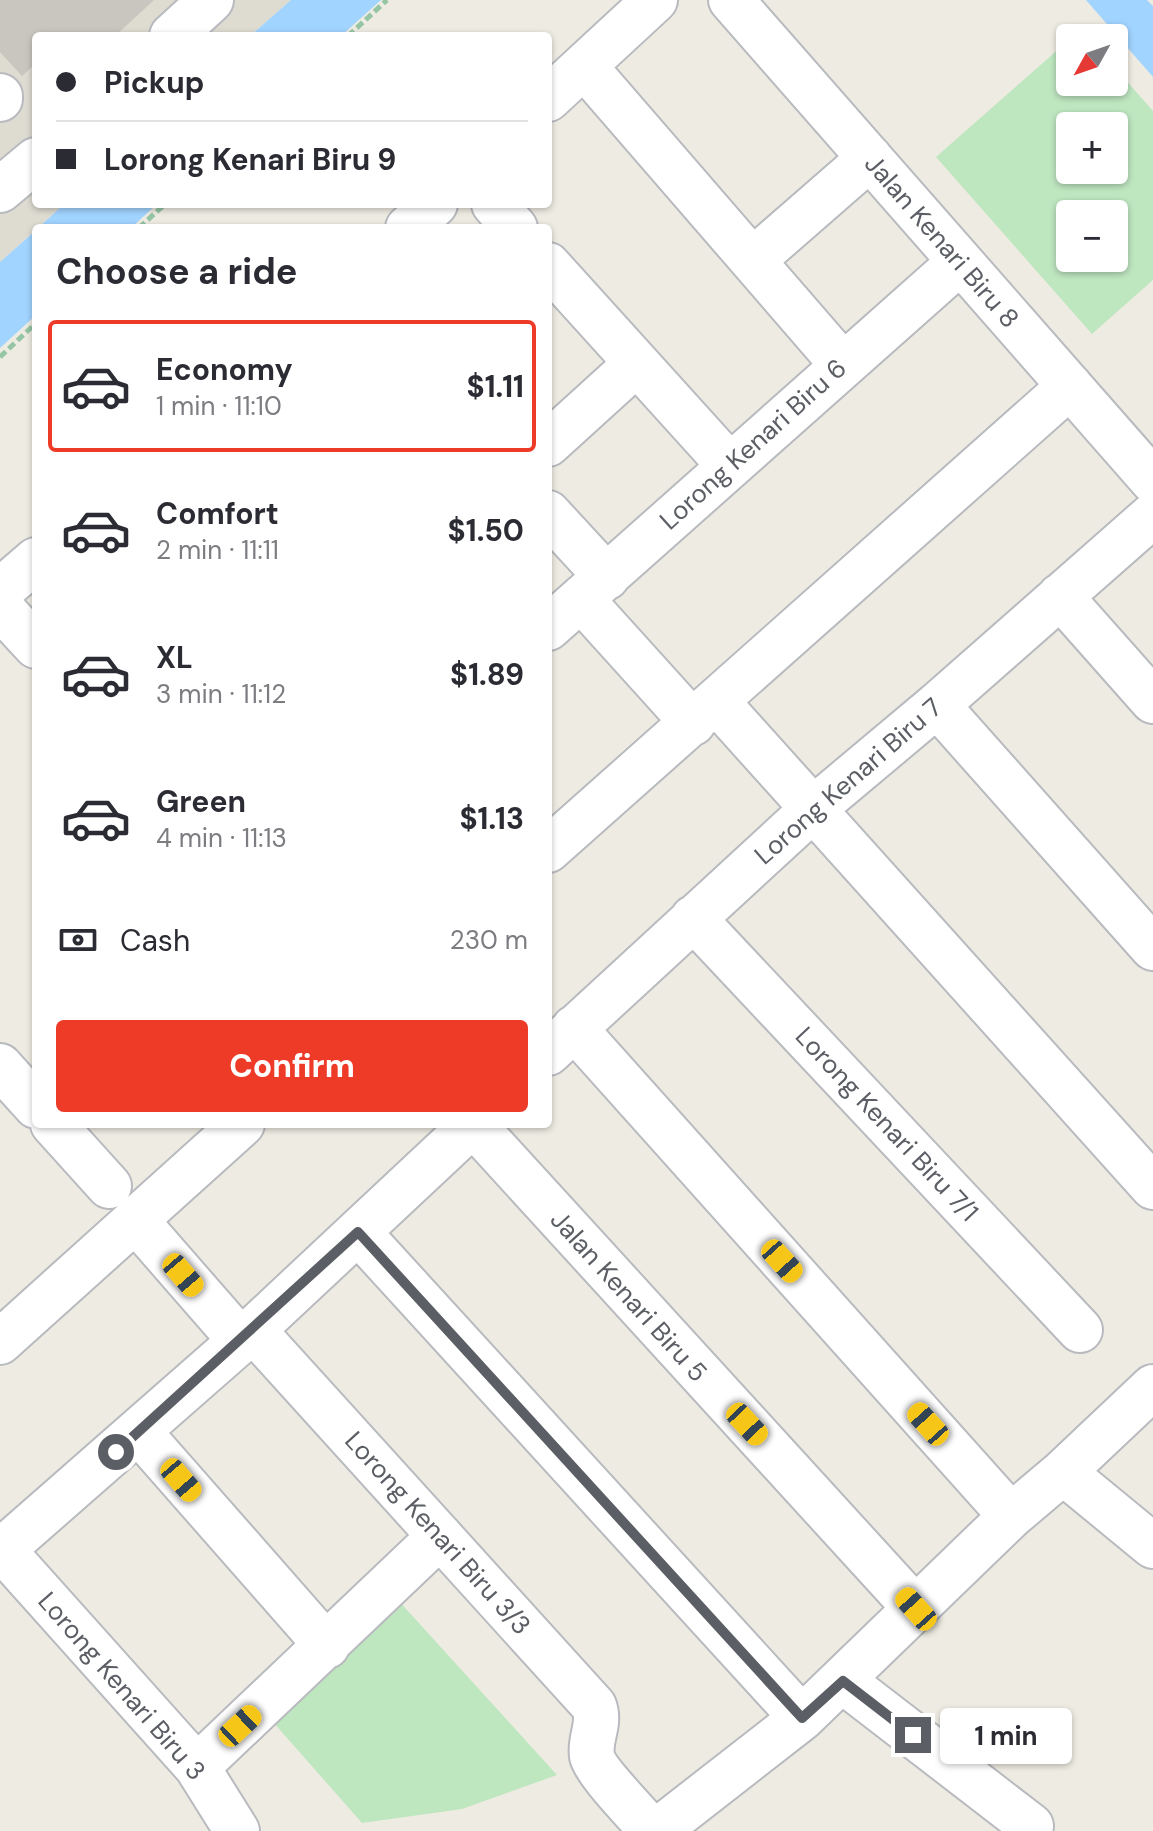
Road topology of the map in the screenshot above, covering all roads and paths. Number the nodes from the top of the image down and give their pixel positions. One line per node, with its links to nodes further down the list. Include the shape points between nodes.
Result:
1 (211, 0): 5 (street)
2 (387, 0): 6 (path)
3 (655, 0): 7 (street)
4 (731, 0): 9 (street, Jalan Kenari Biru 8)
5 (176, 32)
6 (352, 32)
7 (584, 66): 8 (street); 18 (street)
8 (552, 95)
9 (870, 158): 18 (street); 19 (street, Jalan Kenari Biru 8)
10 (32, 163): 11 (street)
11 (0, 190)
12 (161, 208): 15 (path)
13 (430, 208): 16 (street)
14 (498, 208): 17 (street)
15 (143, 224)
16 (412, 224)
17 (512, 224)
18 (753, 260): 24 (street)
19 (960, 262): 24 (street, Lorong Kenari Biru 6); 25 (street, Jalan Kenari Biru 8)
20 (552, 270): 23 (street)
21 (32, 327): 22 (path)
22 (0, 357)
23 (636, 364): 26 (street); 27 (street)
24 (842, 364): 27 (street, Lorong Kenari Biru 6)
25 (1070, 386): 28 (street, Jalan Kenari Biru 8); 40 (street)
26 (552, 440)
27 (729, 465): 32 (street, Lorong Kenari Biru 6)
28 (1153, 481)
29 (1153, 515): 34 (street, Lorong Kenari Biru 7)
30 (552, 520): 32 (street)
31 (32, 563): 33 (street)
32 (594, 588): 36 (street, Lorong Kenari Biru 6); 40 (street)
33 (0, 591)
34 (1060, 596): 38 (street); 39 (street, Lorong Kenari Biru 7)
35 (0, 607): 37 (street)
36 (552, 625)
37 (32, 642)
38 (1153, 701)
39 (937, 705): 41 (street, Lorong Kenari Biru 7); 44 (street)
40 (705, 712): 41 (street); 42 (street)
41 (813, 809): 43 (street, Lorong Kenari Biru 7); 53 (street)
42 (552, 846)
43 (693, 918): 45 (street, Lorong Kenari Biru 7); 56 (street, Lorong Kenari Biru 7/1)
44 (1153, 948)
45 (561, 1041): 62 (street)
46 (0, 1066): 47 (street)
47 (32, 1102)
48 (57, 1128): 52 (street)
49 (238, 1128): 58 (street)
50 (469, 1128): 55 (street)
51 (477, 1128): 66 (street, Jalan Kenari Biru 5)
52 (109, 1186)
53 (1153, 1187)
54 (145, 1231): 57 (street, Lorong Kenari Biru 3/3)
55 (358, 1232): 57 (street); 69 (street)
56 (1080, 1330)
57 (247, 1335): 60 (street); 63 (street, Lorong Kenari Biru 3/3)
58 (0, 1342)
59 (1153, 1387): 61 (street)
60 (139, 1432): 65 (street); 67 (street)
61 (1063, 1472): 62 (street); 64 (street)
62 (1011, 1516): 66 (street)
63 (440, 1536): 67 (street); 73 (street, Lorong Kenari Biru 3/3, via 594,1706 594,1762)
64 (1153, 1546)
65 (1, 1550): 70 (street, Lorong Kenari Biru 3)
66 (916, 1609): 68 (street)
67 (327, 1646): 70 (street)
68 (843, 1681): 69 (street); 71 (street)
69 (802, 1718): 73 (street)
70 (197, 1767): 72 (street, Lorong Kenari Biru 3)
71 (1031, 1826)
72 (237, 1831)
73 (654, 1831)

